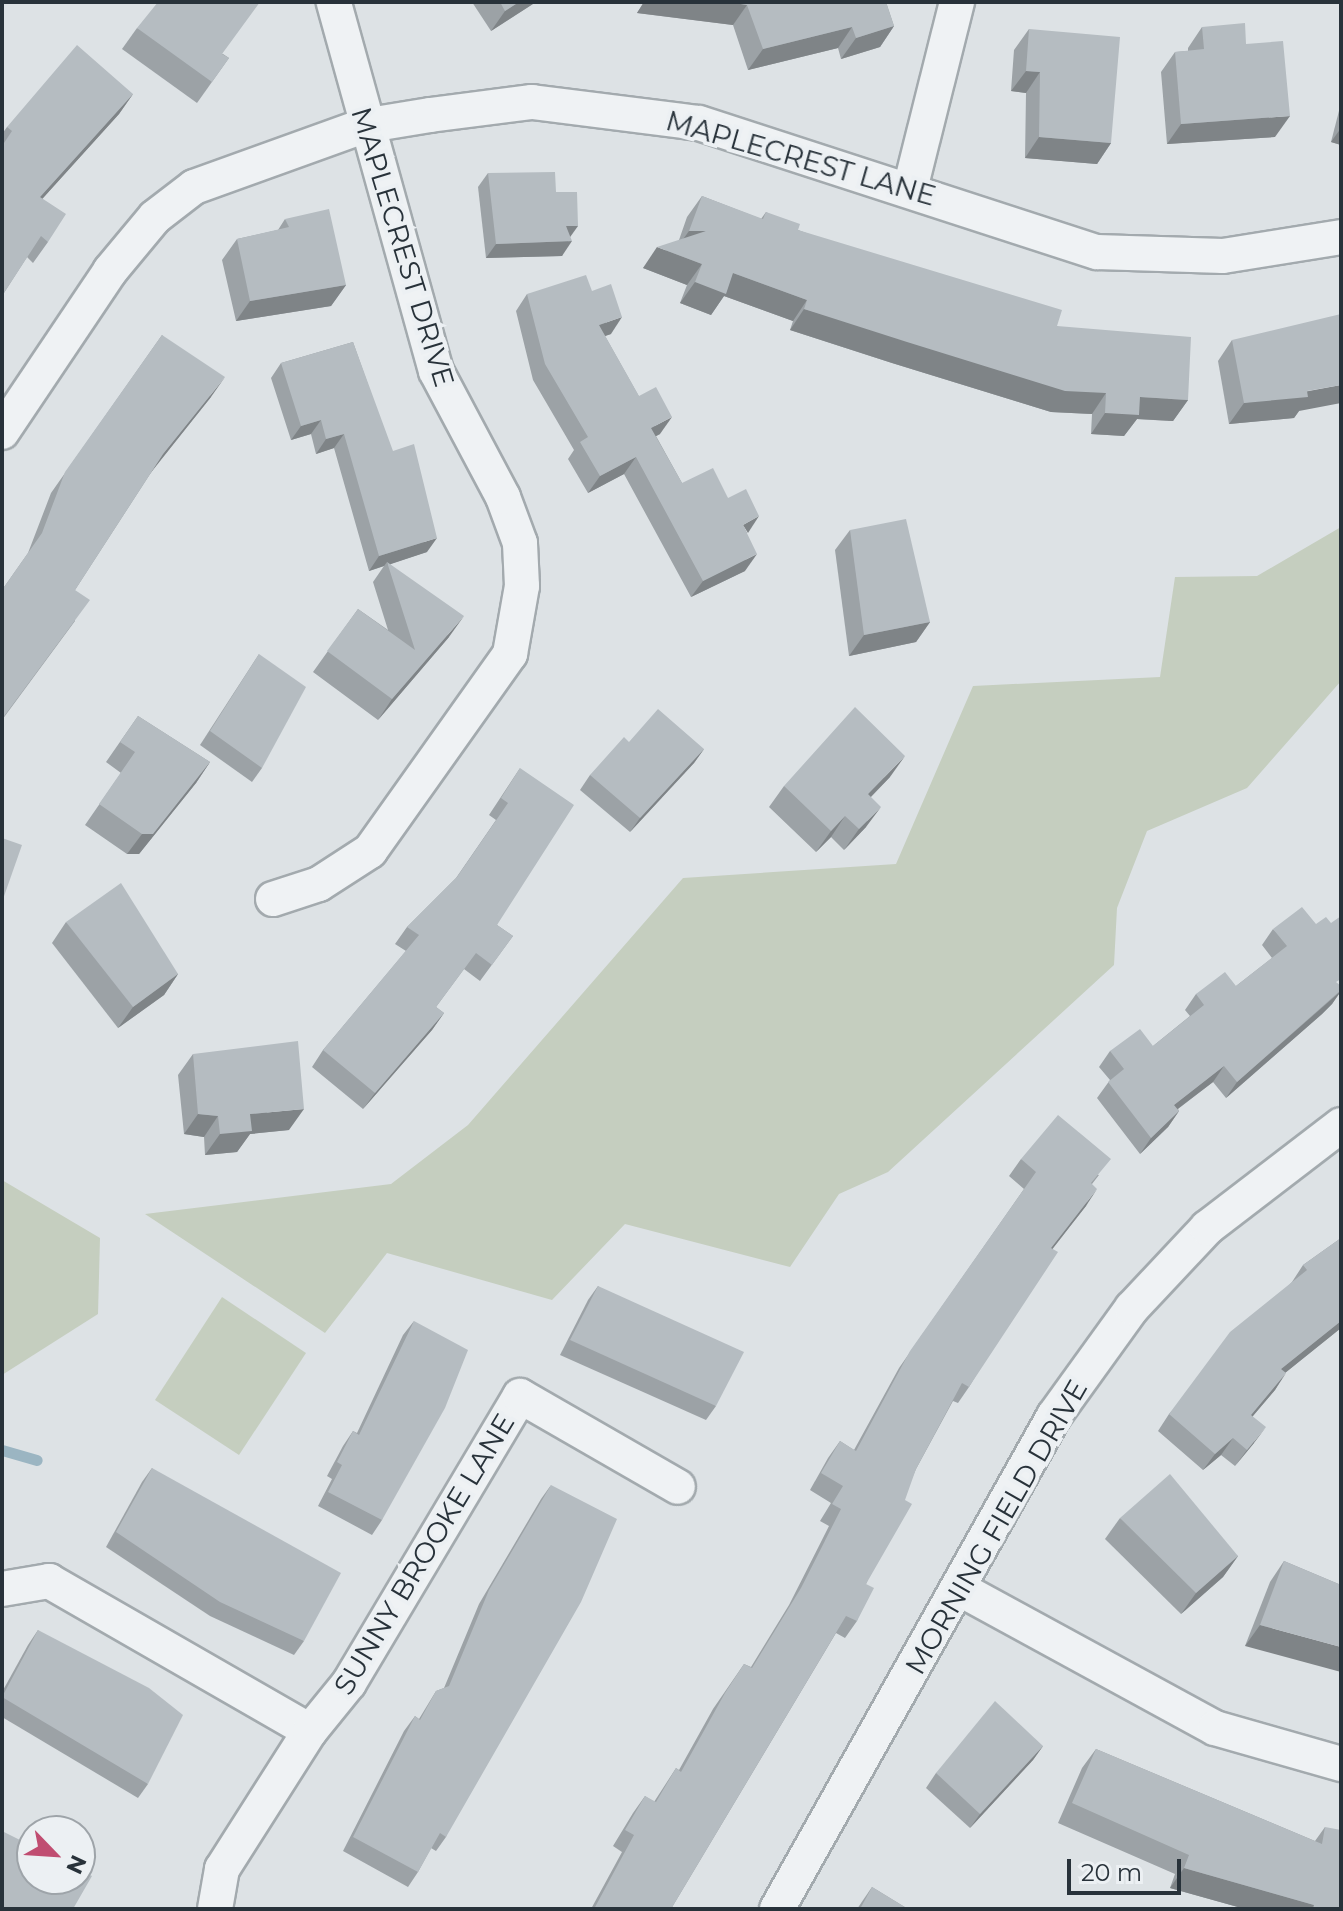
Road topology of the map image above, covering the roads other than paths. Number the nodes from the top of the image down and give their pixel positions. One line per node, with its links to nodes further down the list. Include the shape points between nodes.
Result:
1 (334, 2): 3 (street, MAPLECREST DRIVE)
2 (957, 2): 4 (street)
3 (363, 126): 4 (street, MAPLECREST LANE, via 532,102 601,105 699,123); 6 (street, MAPLECREST LANE, via 194,187 155,217); 7 (street, MAPLECREST DRIVE, via 436,371 520,543 518,623 510,654 465,725 370,851 319,884)
4 (910, 189): 5 (street, MAPLECREST LANE, via 1097,252 1223,256)
5 (1341, 237)
6 (2, 432)
7 (273, 899)
8 (1341, 1125): 11 (street, MORNING FIELD DRIVE, via 1207,1228 1132,1308 1054,1416)
9 (678, 1487): 12 (street, SUNNY BROOKE LANE, via 520,1396 349,1683)
10 (2, 1589): 12 (street, via 49,1581)
11 (960, 1589): 13 (street, via 1215,1728); 15 (street, MORNING FIELD DRIVE)
12 (310, 1731): 14 (street, SUNNY BROOKE LANE, via 222,1869)
13 (1341, 1764)
14 (215, 1909)
15 (777, 1909)

